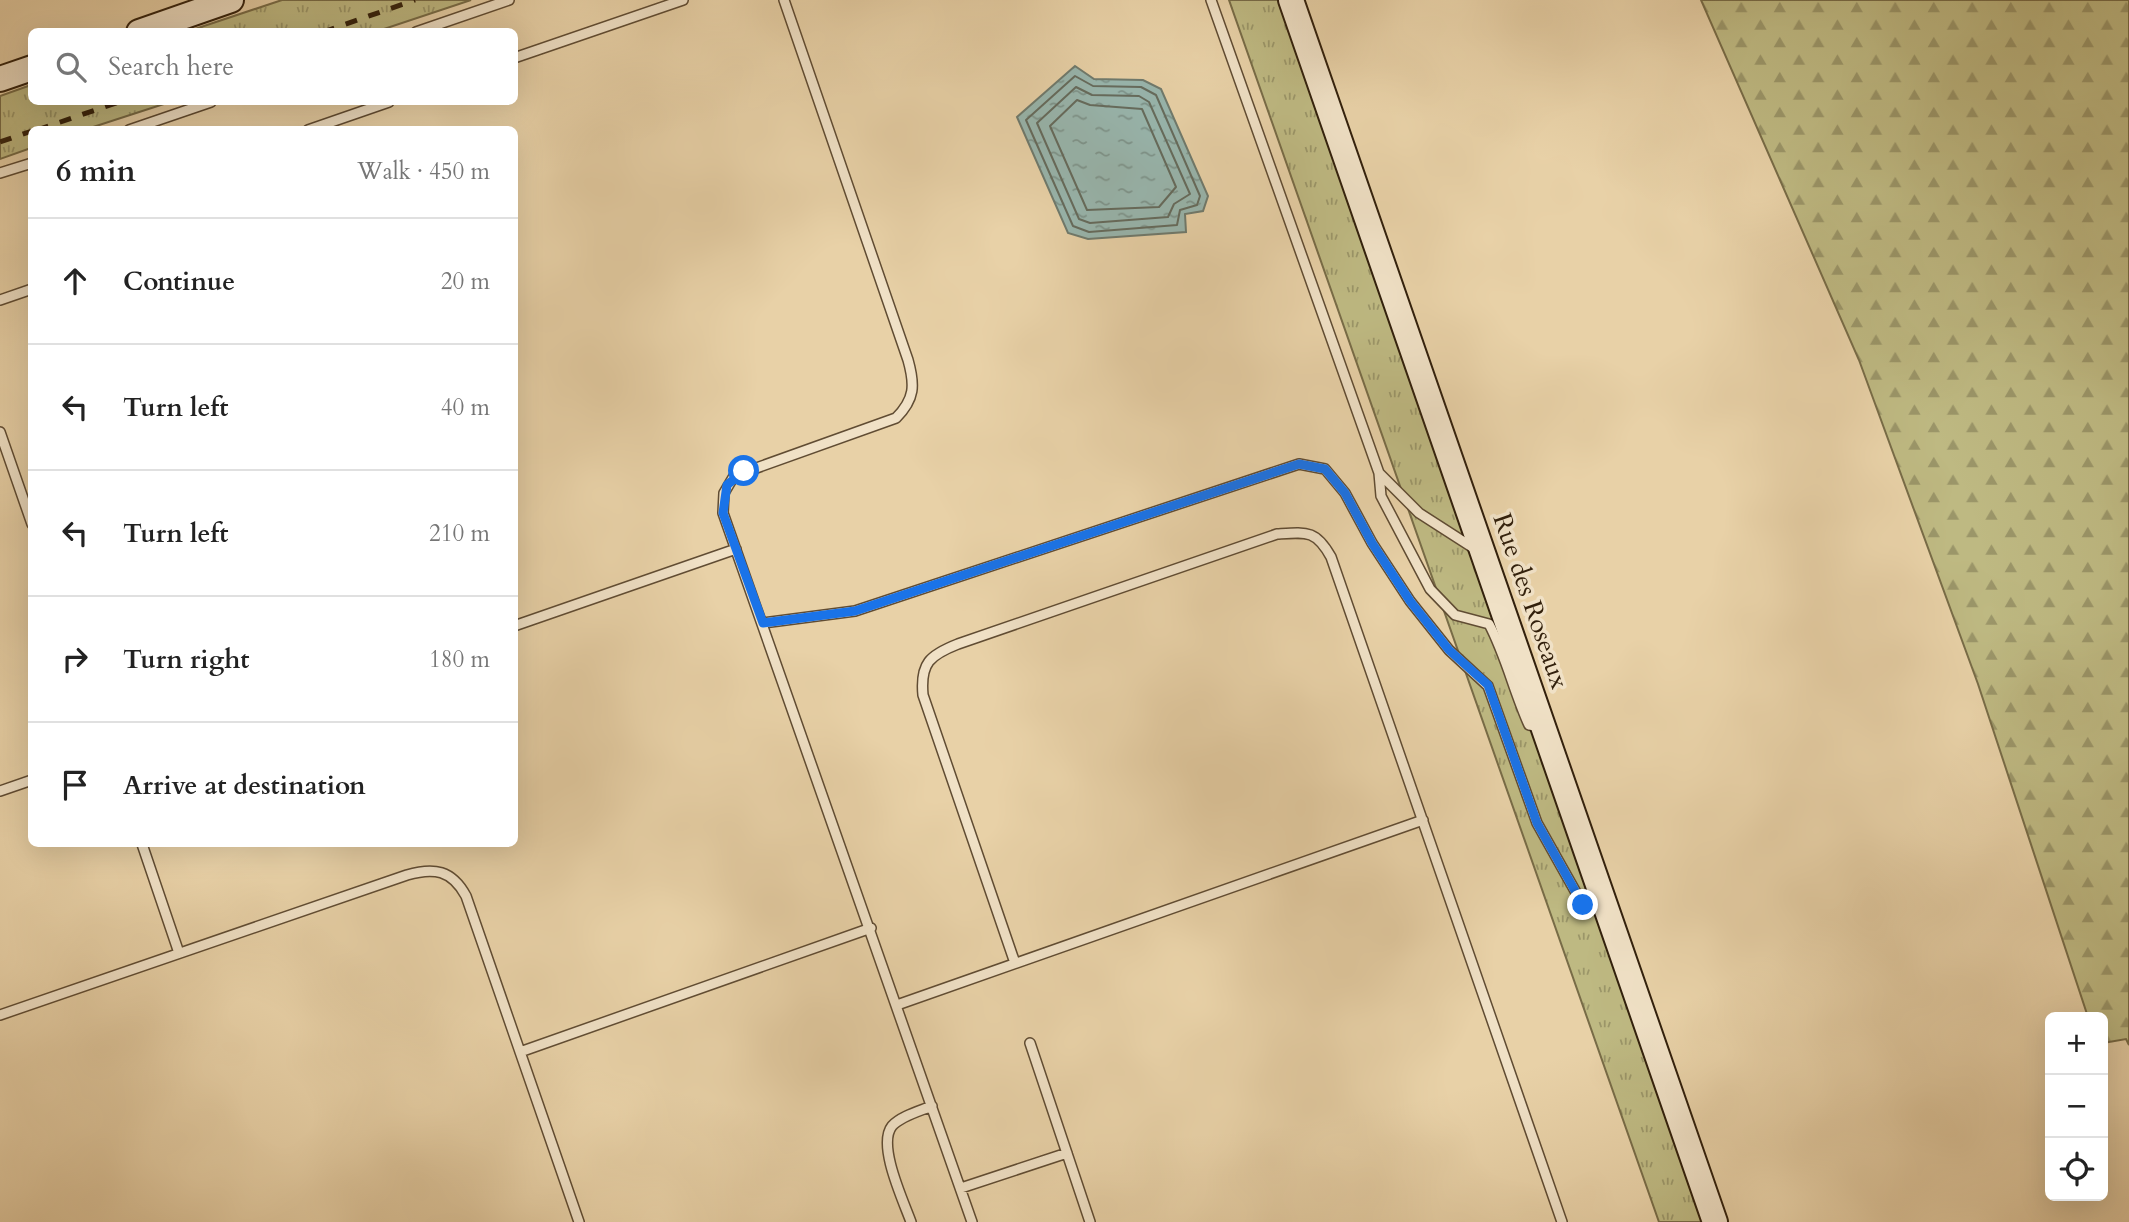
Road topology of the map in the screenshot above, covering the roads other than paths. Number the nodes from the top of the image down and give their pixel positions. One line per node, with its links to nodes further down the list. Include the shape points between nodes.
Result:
1 (231, 0): 7 (street)
2 (509, 0): 8 (lane)
3 (683, 0): 9 (lane)
4 (783, 0): 23 (lane, via 908,360 914,390 910,404 896,418 734,477 722,503)
5 (1211, 0): 21 (lane)
6 (1291, 0): 24 (street, Rue des Roseaux)
7 (150, 28)
8 (428, 28)
9 (518, 57)
10 (28, 69): 11 (street)
11 (0, 79)
12 (202, 105): 14 (lane)
13 (380, 105): 15 (lane)
14 (141, 126)
15 (320, 126)
16 (28, 164): 17 (lane)
17 (0, 173)
18 (28, 290): 19 (lane)
19 (0, 300)
20 (0, 432): 22 (lane)
21 (1379, 473): 24 (lane, via 1419,513); 27 (lane, via 1381,496 1430,589 1455,615 1489,624 1529,725)
22 (28, 512)
23 (736, 549): 25 (lane); 26 (lane)
24 (1484, 554): 27 (street, Rue des Roseaux)
25 (763, 623): 32 (lane, via 855,611 1299,464 1325,469 1345,493 1410,601 1449,650 1488,685 1537,823 1583,905); 33 (lane)
26 (518, 625)
27 (1544, 727): 32 (street, Rue des Roseaux)
28 (28, 782): 29 (lane)
29 (0, 792)
30 (1423, 820): 35 (lane); 35 (lane, via 1331,557 1322,541 1306,532 1277,534 958,644 938,652 927,663 921,677 923,695); 47 (lane)
31 (143, 847): 34 (lane)
32 (1606, 906): 48 (street, Rue des Roseaux)
33 (871, 928): 36 (lane); 39 (lane)
34 (180, 953): 37 (lane); 39 (lane, via 407,875 439,870 451,875 466,896)
35 (1015, 963): 36 (lane)
36 (897, 1005): 40 (lane)
37 (0, 1015)
38 (1030, 1043): 41 (lane)
39 (520, 1052): 43 (lane)
40 (932, 1106): 42 (lane); 44 (lane, via 897,1121 886,1138)
41 (1067, 1153): 42 (lane); 46 (lane)
42 (961, 1188): 45 (lane)
43 (579, 1222)
44 (911, 1222)
45 (972, 1222)
46 (1090, 1222)
47 (1562, 1222)
48 (1715, 1222)

